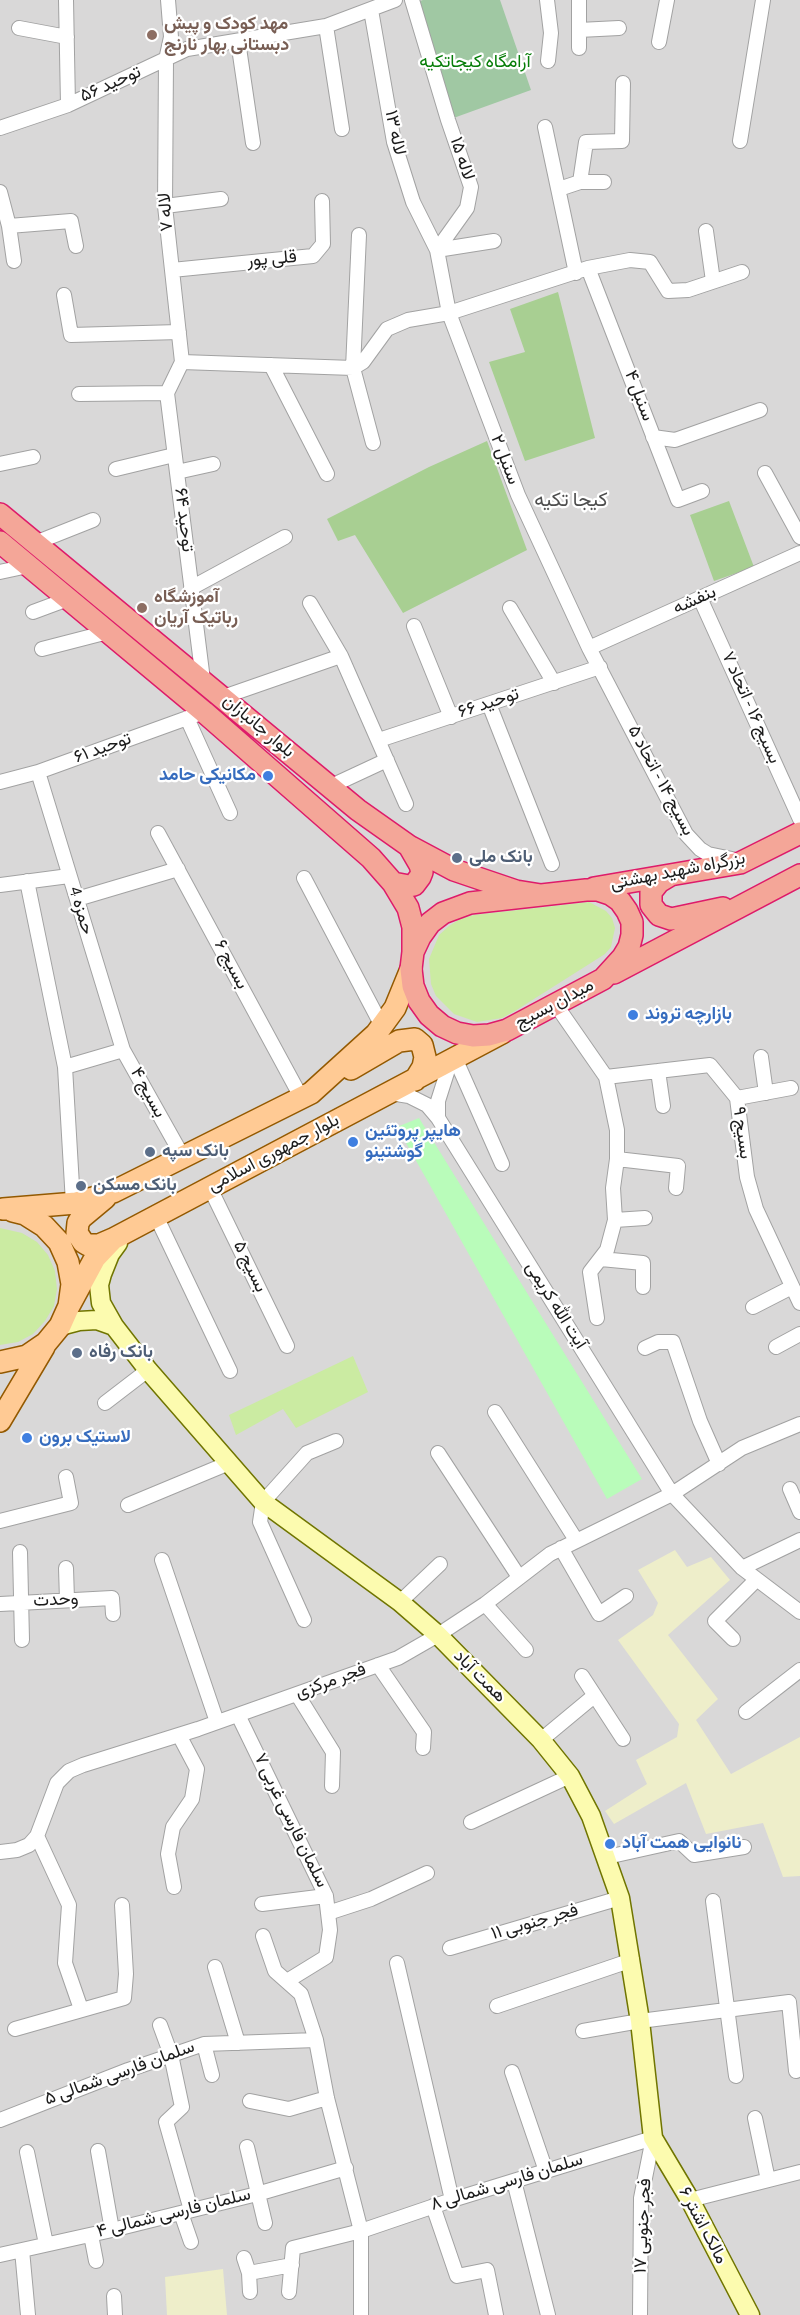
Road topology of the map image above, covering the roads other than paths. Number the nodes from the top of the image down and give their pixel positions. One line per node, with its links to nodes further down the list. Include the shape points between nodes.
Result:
1 (66, 0): 14 (street)
2 (168, 0): 18 (street, لاله ۷, via 171,37)
3 (412, 0): 39 (street, لاله ۱۵, via 471,187 467,207)
4 (547, 0): 19 (street, via 551,33)
5 (579, 0): 13 (street)
6 (667, 0): 16 (street)
7 (763, 0): 25 (street)
8 (389, 1): 9 (street, توحید ۵۶)
9 (370, 10): 10 (street, توحید ۵۶); 39 (street, لاله ۱۳, via 394,142 413,202)
10 (326, 26): 15 (street, توحید ۵۶); 24 (street)
11 (19, 28): 14 (street)
12 (619, 28): 13 (street)
13 (579, 30): 17 (street)
14 (67, 37): 21 (street)
15 (238, 41): 18 (street, توحید ۵۶, via 187,49); 26 (street)
16 (659, 42)
17 (579, 48)
18 (166, 60): 21 (street, توحید ۵۶); 33 (street, لاله ۷)
19 (548, 61)
20 (623, 83): 27 (street, via 622,141 586,142)
21 (68, 105): 23 (street, توحید ۵۶)
22 (545, 126): 29 (street, سنبل ۴)
23 (0, 128)
24 (342, 129)
25 (740, 141)
26 (253, 143)
27 (580, 182): 28 (street); 29 (street)
28 (604, 182)
29 (559, 189): 42 (street, سنبل ۴)
30 (0, 192): 34 (street)
31 (221, 199): 33 (street)
32 (322, 201): 41 (street, قلی پور, via 323,244 313,256)
33 (165, 206): 41 (street, لاله ۷)
34 (9, 226): 38 (street, via 70,221); 40 (street)
35 (706, 231): 44 (street)
36 (359, 235): 50 (street)
37 (494, 241): 39 (street)
38 (76, 246)
39 (437, 250): 46 (street)
40 (14, 261)
41 (172, 270): 47 (street, لاله ۷)
42 (582, 271): 44 (street, via 630,260 650,262 668,291 688,290); 46 (street); 54 (street, سنبل ۴)
43 (742, 272): 44 (street)
44 (713, 281)
45 (64, 295): 47 (street, via 71,335)
46 (449, 314): 50 (street, via 408,320 387,329 363,362); 82 (street, سنبل ۲, via 518,495)
47 (179, 332): 48 (street, لاله ۷)
48 (182, 362): 49 (street); 51 (street)
49 (271, 365): 50 (street); 63 (street)
50 (353, 368): 55 (street)
51 (167, 393): 52 (street); 56 (street, توحید ۶۴)
52 (80, 394)
53 (760, 410): 54 (street, via 675,440)
54 (653, 436): 64 (street, سنبل ۴, via 678,500)
55 (373, 443)
56 (174, 455): 60 (street); 61 (street, توحید ۶۴)
57 (33, 457): 58 (street)
58 (0, 464)
59 (213, 464): 61 (street)
60 (116, 469)
61 (177, 472): 74 (street, توحید ۶۴)
62 (765, 473): 68 (street)
63 (327, 474)
64 (702, 491)
65 (0, 514): 70 (highway, بلوار جانبازان)
66 (93, 520): 70 (street)
67 (285, 537): 74 (street)
68 (800, 537)
69 (0, 542): 72 (highway, بلوار جانبازان)
70 (35, 543): 86 (highway, بلوار جانبازان)
71 (800, 553): 75 (street, بنفشه)
72 (28, 566): 73 (street); 76 (highway, بلوار جانبازان)
73 (0, 572)
74 (191, 588): 86 (street, توحید ۶۴)
75 (700, 598): 82 (street, بنفشه); 99 (street, بسیج ۱۶ - اتحاد ۷)
76 (68, 599): 79 (street); 81 (highway, بلوار جانبازان)
77 (310, 603): 84 (street)
78 (510, 608): 87 (street)
79 (33, 612)
80 (414, 626): 91 (street)
81 (108, 632): 83 (street); 90 (highway, بلوار جانبازان)
82 (589, 648): 85 (street, سنبل ۲)
83 (42, 649)
84 (341, 656): 88 (street); 92 (street)
85 (600, 667): 87 (street, توحید ۶۶); 103 (street, بسیج ۱۴ - اتحاد ۵, via 686,834 708,854)
86 (202, 680): 88 (highway, بلوار جانبازان)
87 (554, 683): 89 (street, توحید ۶۶)
88 (223, 697): 96 (highway, بلوار جانبازان)
89 (489, 704): 91 (street, توحید ۶۶); 104 (street)
90 (196, 715): 94 (street, توحید ۶۱); 98 (street); 111 (highway, بلوار جانبازان, via 371,858)
91 (451, 717): 92 (street, توحید ۶۶)
92 (379, 740): 93 (street)
93 (387, 760): 96 (street); 97 (street)
94 (38, 772): 95 (street, توحید ۶۱); 107 (street, حمزه 4)
95 (0, 782)
96 (329, 787): 102 (highway, بلوار جانبازان)
97 (406, 804)
98 (230, 813)
99 (800, 819)
100 (158, 833): 105 (street, بسیج ۶)
101 (800, 833): 103 (highway, بزرگراه شهید بهشتی)
102 (409, 846): 111 (highway, via 420,865 420,877 414,885); 114 (highway, بلوار جانبازان, via 454,870 516,891)
103 (747, 860): 108 (highway, بزرگراه شهید بهشتی)
104 (552, 864)
105 (178, 868): 115 (street); 132 (street, بسیج ۶)
106 (800, 874): 116 (highway)
107 (69, 876): 110 (street); 115 (street, حمزه 4)
108 (669, 876): 113 (highway, بزرگراه شهید بهشتی); 116 (highway, via 654,886 650,898 654,910 664,918)
109 (304, 878): 120 (street)
110 (27, 881): 112 (street); 125 (street)
111 (393, 883): 117 (highway, بلوار جانبازان, via 411,916)
112 (0, 885)
113 (586, 890): 114 (highway, میدان بسیج); 118 (highway, میدان بسیج, via 615,897 632,922 629,947)
114 (541, 895): 117 (highway, میدان بسیج, via 470,903 443,913 420,937)
115 (77, 899): 122 (street, حمزه 4)
116 (753, 899): 118 (highway)
117 (412, 961): 120 (main road, بلوار جمهوری اسلامی, via 400,999); 121 (highway, میدان بسیج, via 413,986 419,1001 442,1026 473,1036)
118 (603, 979): 119 (highway, میدان بسیج)
119 (556, 1005): 121 (highway, میدان بسیج); 127 (street)
120 (382, 1026): 132 (main road, بلوار جمهوری اسلامی, via 334,1074)
121 (507, 1030): 124 (main road, بلوار جمهوری اسلامی)
122 (123, 1050): 125 (street, بسیج ۴); 136 (street, بسیج ۴)
123 (761, 1057): 131 (street)
124 (453, 1059): 128 (main road, بلوار جمهوری اسلامی); 135 (street, via 438,1101); 138 (street)
125 (65, 1067): 142 (street)
126 (658, 1071): 127 (street, بسیج ۹); 133 (street, بسیج ۹, via 710,1065); 134 (street)
127 (606, 1077): 137 (street, via 617,1130)
128 (415, 1080): 130 (main road, بلوار جمهوری اسلامی); 132 (main road, via 423,1066 425,1049 410,1038)
129 (791, 1088): 131 (street)
130 (390, 1093): 135 (street, آیت الله کریمی, via 409,1096 427,1105); 139 (main road, بلوار جمهوری اسلامی)
131 (766, 1093): 133 (street)
132 (306, 1095): 136 (main road, بلوار جمهوری اسلامی)
133 (736, 1098): 150 (street, بسیج ۹, via 747,1177 756,1209)
134 (663, 1106)
135 (438, 1118): 175 (street, آیت الله کریمی)
136 (183, 1157): 141 (main road, بلوار جمهوری اسلامی)
137 (617, 1159): 140 (street, via 678,1166); 146 (street, via 613,1188)
138 (502, 1164)
139 (210, 1188): 144 (main road, بلوار جمهوری اسلامی); 159 (street, بسیج ۵)
140 (676, 1188)
141 (113, 1192): 142 (main road, بلوار جمهوری اسلامی); 147 (main road, via 81,1218 77,1228 88,1245 99,1245)
142 (73, 1203): 143 (main road, بلوار جمهوری اسلامی)
143 (1, 1208): 152 (main road, via 25,1214 59,1242 72,1284)
144 (156, 1216): 147 (main road, بلوار جمهوری اسلامی); 164 (street)
145 (645, 1218): 146 (street)
146 (615, 1220): 148 (street, via 608,1250)
147 (120, 1235): 152 (main road, بلوار جمهوری اسلامی, via 95,1258); 156 (main road, همت آباد, via 99,1285 100,1303)
148 (601, 1259): 149 (street, via 643,1263); 154 (street, via 590,1272)
149 (643, 1287)
150 (792, 1287): 151 (street, بسیج ۹); 153 (street)
151 (799, 1301)
152 (69, 1306): 155 (main road, بلوار جمهوری اسلامی)
153 (753, 1307)
154 (597, 1318)
155 (60, 1326): 156 (main road, via 97,1320); 158 (main road, بلوار جمهوری اسلامی)
156 (114, 1326): 163 (main road, همت آباد)
157 (800, 1334): 160 (street)
158 (46, 1343): 162 (main road, via 27,1356); 167 (main road)
159 (287, 1346)
160 (776, 1347)
161 (645, 1348): 172 (street, via 658,1342 673,1342)
162 (0, 1362)
163 (148, 1370): 165 (street); 171 (main road, همت آباد)
164 (230, 1371)
165 (105, 1402)
166 (495, 1412): 180 (street)
167 (0, 1421)
168 (800, 1424): 172 (street, فجر مرکزی, via 742,1448)
169 (336, 1441): 176 (street, via 307,1453)
170 (438, 1453): 188 (street)
171 (228, 1463): 176 (main road, همت آباد); 177 (street)
172 (719, 1464): 175 (street, فجر مرکزی)
173 (66, 1477): 179 (street, via 71,1503)
174 (790, 1489): 178 (street)
175 (672, 1494): 180 (street, فجر مرکزی); 187 (street, آیت الله کریمی)
176 (262, 1502): 192 (main road, همت آباد); 198 (street, via 260,1522)
177 (129, 1505)
178 (800, 1512)
179 (0, 1521)
180 (576, 1540): 182 (street, فجر مرکزی)
181 (800, 1540): 187 (street)
182 (561, 1548): 188 (street, فجر مرکزی); 190 (street, via 599,1614)
183 (20, 1552): 193 (street)
184 (162, 1560): 210 (street)
185 (440, 1564): 192 (street)
186 (66, 1568): 191 (street)
187 (742, 1568): 189 (street)
188 (519, 1577): 195 (street, فجر مرکزی)
189 (756, 1580): 196 (street); 200 (street, via 715,1621)
190 (626, 1596)
191 (67, 1600): 193 (street, وحدت); 197 (street, وحدت, via 112,1598)
192 (400, 1602): 199 (main road, همت آباد)
193 (21, 1603): 194 (street, وحدت); 201 (street)
194 (0, 1604)
195 (485, 1604): 199 (street, فجر مرکزی); 202 (street)
196 (800, 1612)
197 (113, 1614)
198 (304, 1620)
199 (438, 1635): 203 (street, فجر مرکزی); 213 (main road, همت آباد)
200 (733, 1639)
201 (22, 1640)
202 (526, 1650)
203 (378, 1665): 206 (street, فجر مرکزی); 214 (street, via 424,1732)
204 (800, 1670): 208 (street)
205 (582, 1676): 207 (street)
206 (297, 1694): 209 (street, فجر مرکزی); 216 (street, via 333,1752)
207 (594, 1696): 212 (street); 213 (street)
208 (746, 1712)
209 (238, 1715): 210 (street, فجر مرکزی); 224 (street, سلمان فارسی غربی ۷)
210 (217, 1722): 211 (street, فجر مرکزی)
211 (179, 1735): 218 (street, فجر مرکزی, via 69,1771 57,1783); 223 (street, via 197,1769 192,1799 173,1827 168,1854)
212 (623, 1739)
213 (541, 1740): 215 (main road, همت آباد)
214 (423, 1748)
215 (570, 1776): 217 (street); 221 (main road, همت آباد)
216 (332, 1786)
217 (471, 1822)
218 (37, 1836): 220 (street, via 29,1845); 237 (street, via 69,1905 65,1963)
219 (744, 1847): 221 (street, via 694,1854 679,1840)
220 (0, 1852)
221 (607, 1857): 225 (main road, همت آباد)
222 (427, 1873): 229 (street, via 371,1899)
223 (174, 1887)
224 (326, 1896): 227 (street); 229 (street, سلمان فارسی غربی ۷)
225 (620, 1898): 231 (street, فجر جنوبی ۱۱); 232 (main road, همت آباد)
226 (713, 1901): 238 (street)
227 (262, 1904)
228 (122, 1905): 237 (street, via 126,1974 123,1998)
229 (328, 1913): 235 (street, سلمان فارسی غربی ۷, via 326,1957)
230 (263, 1936): 235 (street, via 275,1971)
231 (450, 1948)
232 (632, 1960): 236 (street); 239 (main road, همت آباد)
233 (397, 1963): 265 (street)
234 (215, 1967): 244 (street)
235 (287, 1981): 243 (street, via 301,1994)
236 (497, 2006)
237 (81, 2009): 241 (street)
238 (726, 2010): 239 (street); 248 (street, via 789,2002); 250 (street)
239 (640, 2021): 242 (street); 255 (main road, همت آباد)
240 (160, 2025): 246 (street)
241 (15, 2029)
242 (583, 2031)
243 (316, 2040): 244 (street, سلمان فارسی شمالی ۵); 251 (street)
244 (238, 2043): 245 (street, سلمان فارسی شمالی ۵)
245 (204, 2044): 246 (street, سلمان فارسی شمالی ۵); 249 (street)
246 (171, 2055): 254 (street, سلمان فارسی شمالی ۵); 268 (street, via 182,2107 166,2122)
247 (513, 2072): 260 (street)
248 (796, 2072)
249 (212, 2075)
250 (736, 2076)
251 (327, 2098): 252 (street, via 289,2109); 259 (street)
252 (250, 2102)
253 (756, 2118): 262 (street)
254 (0, 2120)
255 (653, 2138): 260 (street, سلمان فارسی شمالی ۸); 266 (main road, مالک اشتر ۶); 289 (street, فجر جنوبی ۱۷, via 642,2199)
256 (247, 2147): 264 (street)
257 (98, 2151): 270 (street)
258 (27, 2152): 274 (street)
259 (346, 2168): 264 (street, سلمان فارسی شمالی ۴); 271 (street)
260 (546, 2171): 263 (street, سلمان فارسی شمالی ۸)
261 (800, 2172): 262 (street)
262 (768, 2180): 266 (street)
263 (514, 2181): 265 (street, سلمان فارسی شمالی ۸); 288 (street)
264 (257, 2194): 268 (street, سلمان فارسی شمالی ۴); 269 (street)
265 (452, 2200): 267 (street, سلمان فارسی شمالی ۸)
266 (690, 2200): 290 (main road, مالک اشتر ۶)
267 (434, 2206): 271 (street, سلمان فارسی شمالی ۸); 287 (street, via 457,2276 487,2270)
268 (186, 2212): 270 (street, سلمان فارسی شمالی ۴); 273 (street)
269 (265, 2223)
270 (112, 2230): 272 (street, سلمان فارسی شمالی ۴)
271 (362, 2231): 279 (street, سلمان فارسی شمالی ۸, via 293,2248); 286 (street)
272 (91, 2235): 274 (street, سلمان فارسی شمالی ۴); 278 (street)
273 (191, 2242)
274 (46, 2244): 275 (street, سلمان فارسی شمالی ۴)
275 (22, 2250): 276 (street, سلمان فارسی شمالی ۴); 284 (street)
276 (0, 2255)
277 (244, 2258): 280 (street)
278 (96, 2261)
279 (292, 2265): 280 (street); 282 (street)
280 (249, 2273): 281 (street)
281 (250, 2292)
282 (289, 2292)
283 (114, 2296): 285 (street)
284 (28, 2315)
285 (115, 2315)
286 (361, 2315)
287 (496, 2315)
288 (548, 2315)
289 (640, 2315)
290 (750, 2315)

